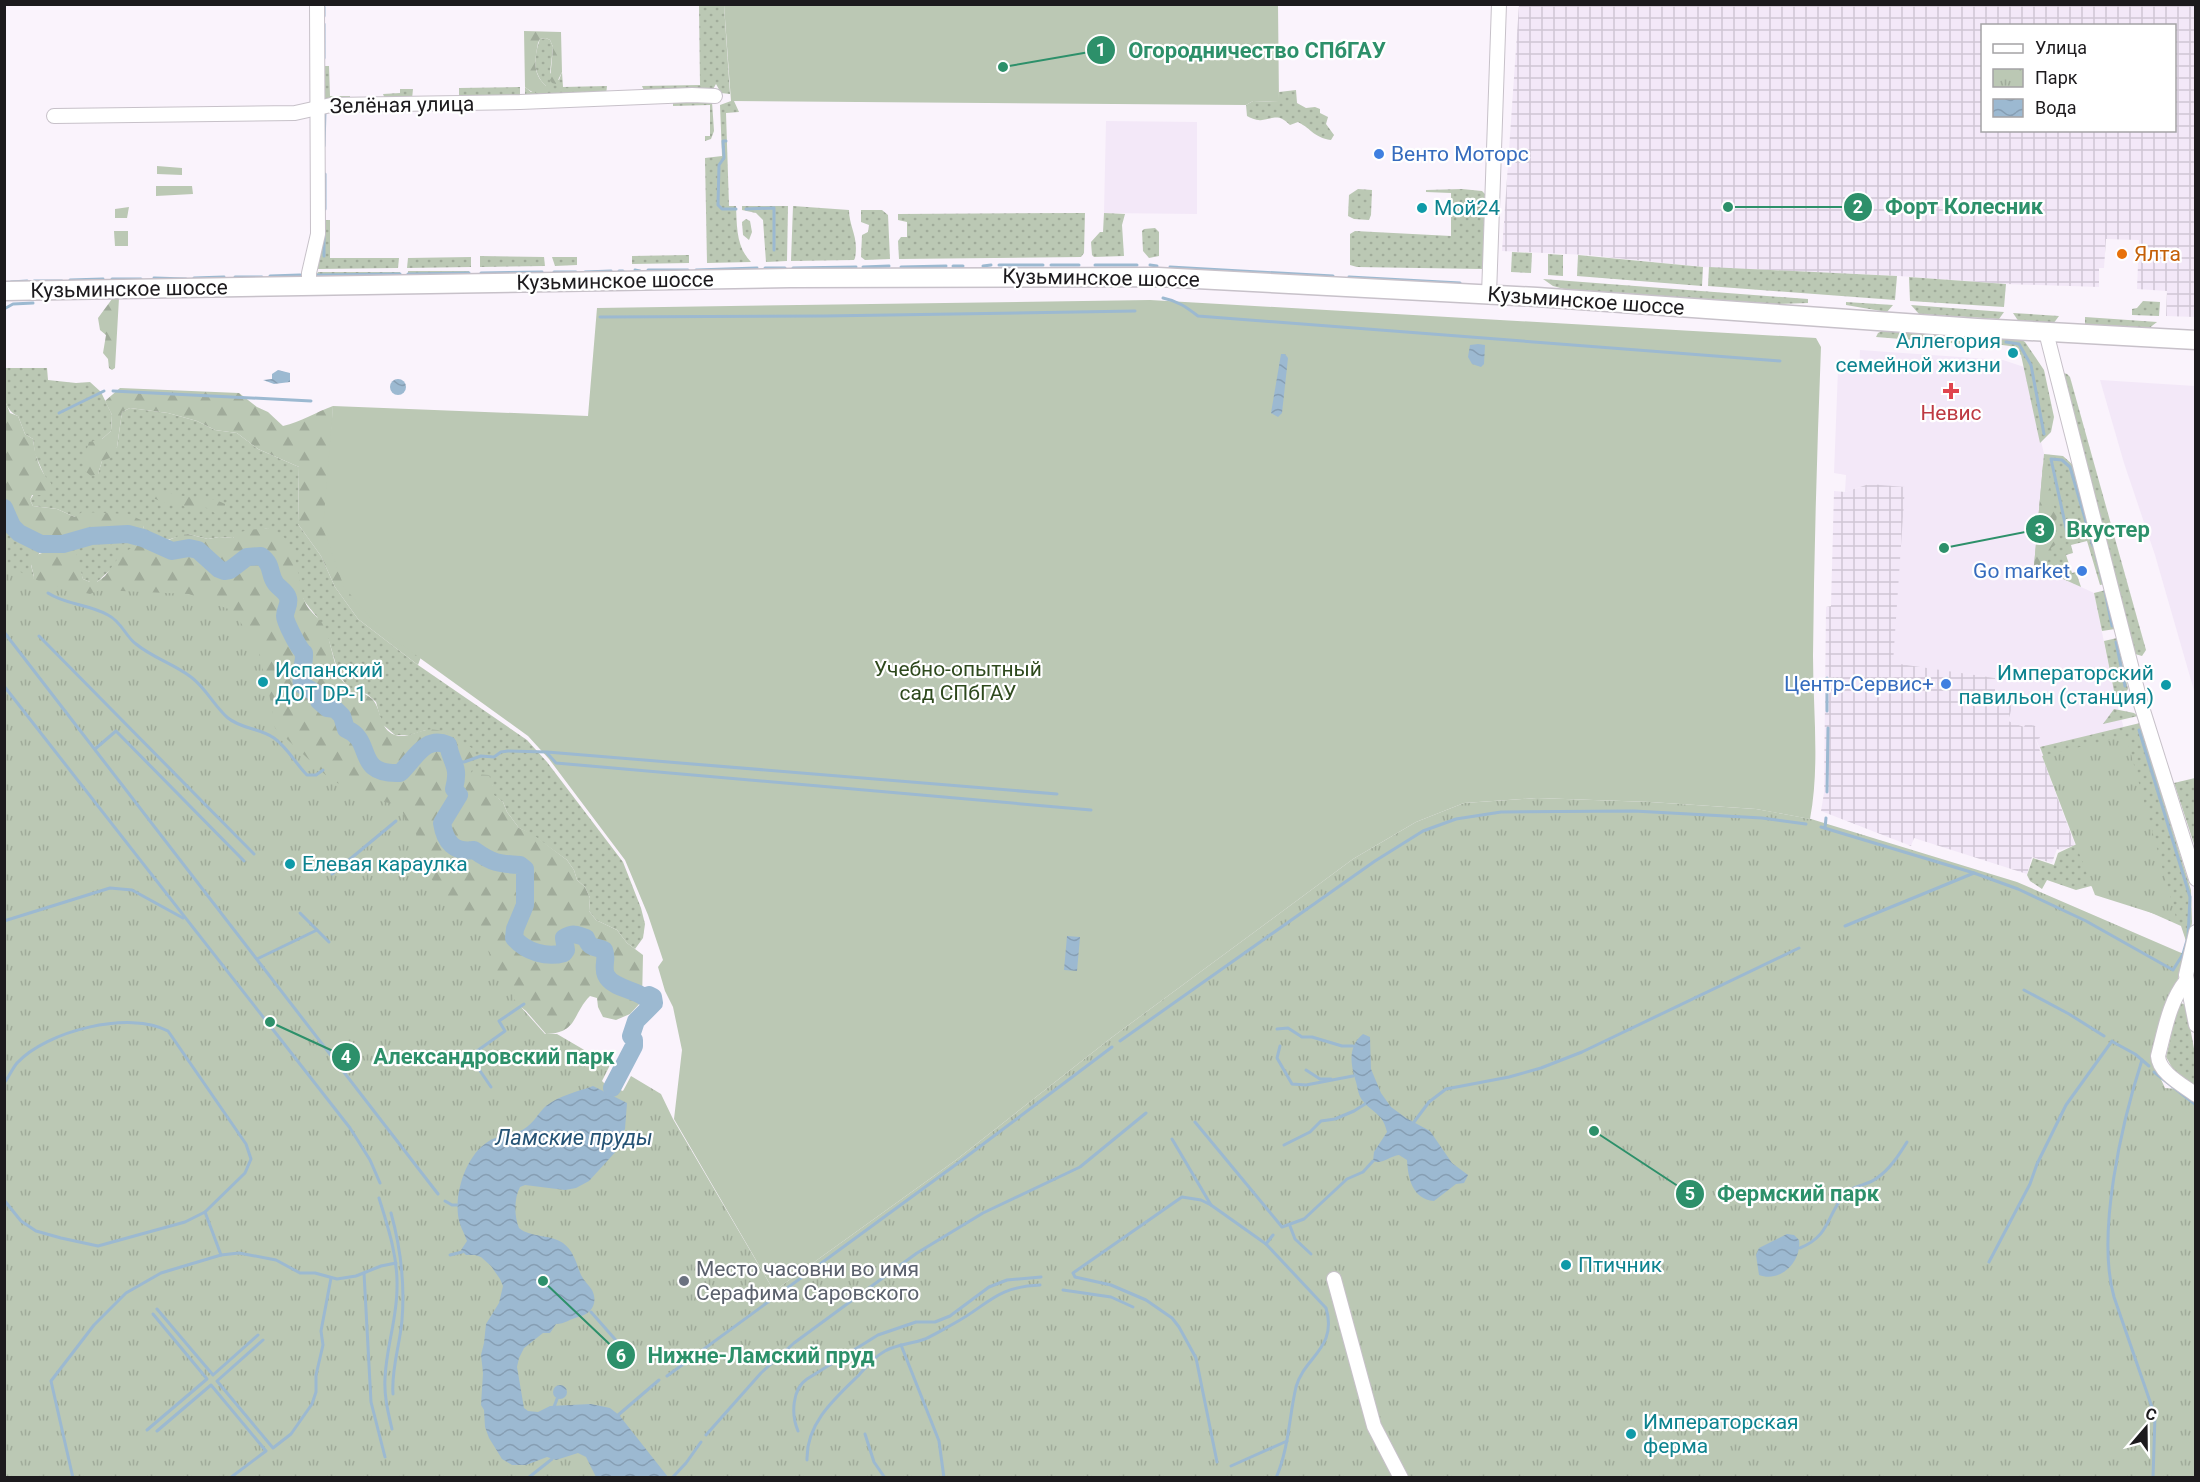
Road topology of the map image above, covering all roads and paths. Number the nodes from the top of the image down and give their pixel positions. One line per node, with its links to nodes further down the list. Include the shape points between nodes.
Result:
1 (317, 4): 4 (street)
2 (1499, 4): 8 (street)
3 (715, 96): 4 (street, Зелёная улица)
4 (317, 107): 5 (street, Зелёная улица, via 295,113); 6 (street, via 318,234)
5 (54, 116)
6 (309, 285): 7 (main road, Кузьминское шоссе); 8 (main road, Кузьминское шоссе, via 1158,276)
7 (6, 291)
8 (1489, 295): 9 (main road, Кузьминское шоссе)
9 (2046, 332): 10 (main road, Кузьминское шоссе); 11 (street, via 2139,701)
10 (2196, 340)
11 (2196, 879)
12 (2196, 932): 13 (street)
13 (2186, 981): 14 (street); 15 (street, via 2170,1012 2158,1062)
14 (2196, 1025)
15 (2196, 1095)
16 (1334, 1279): 17 (street, via 1374,1426)
17 (1401, 1478)

